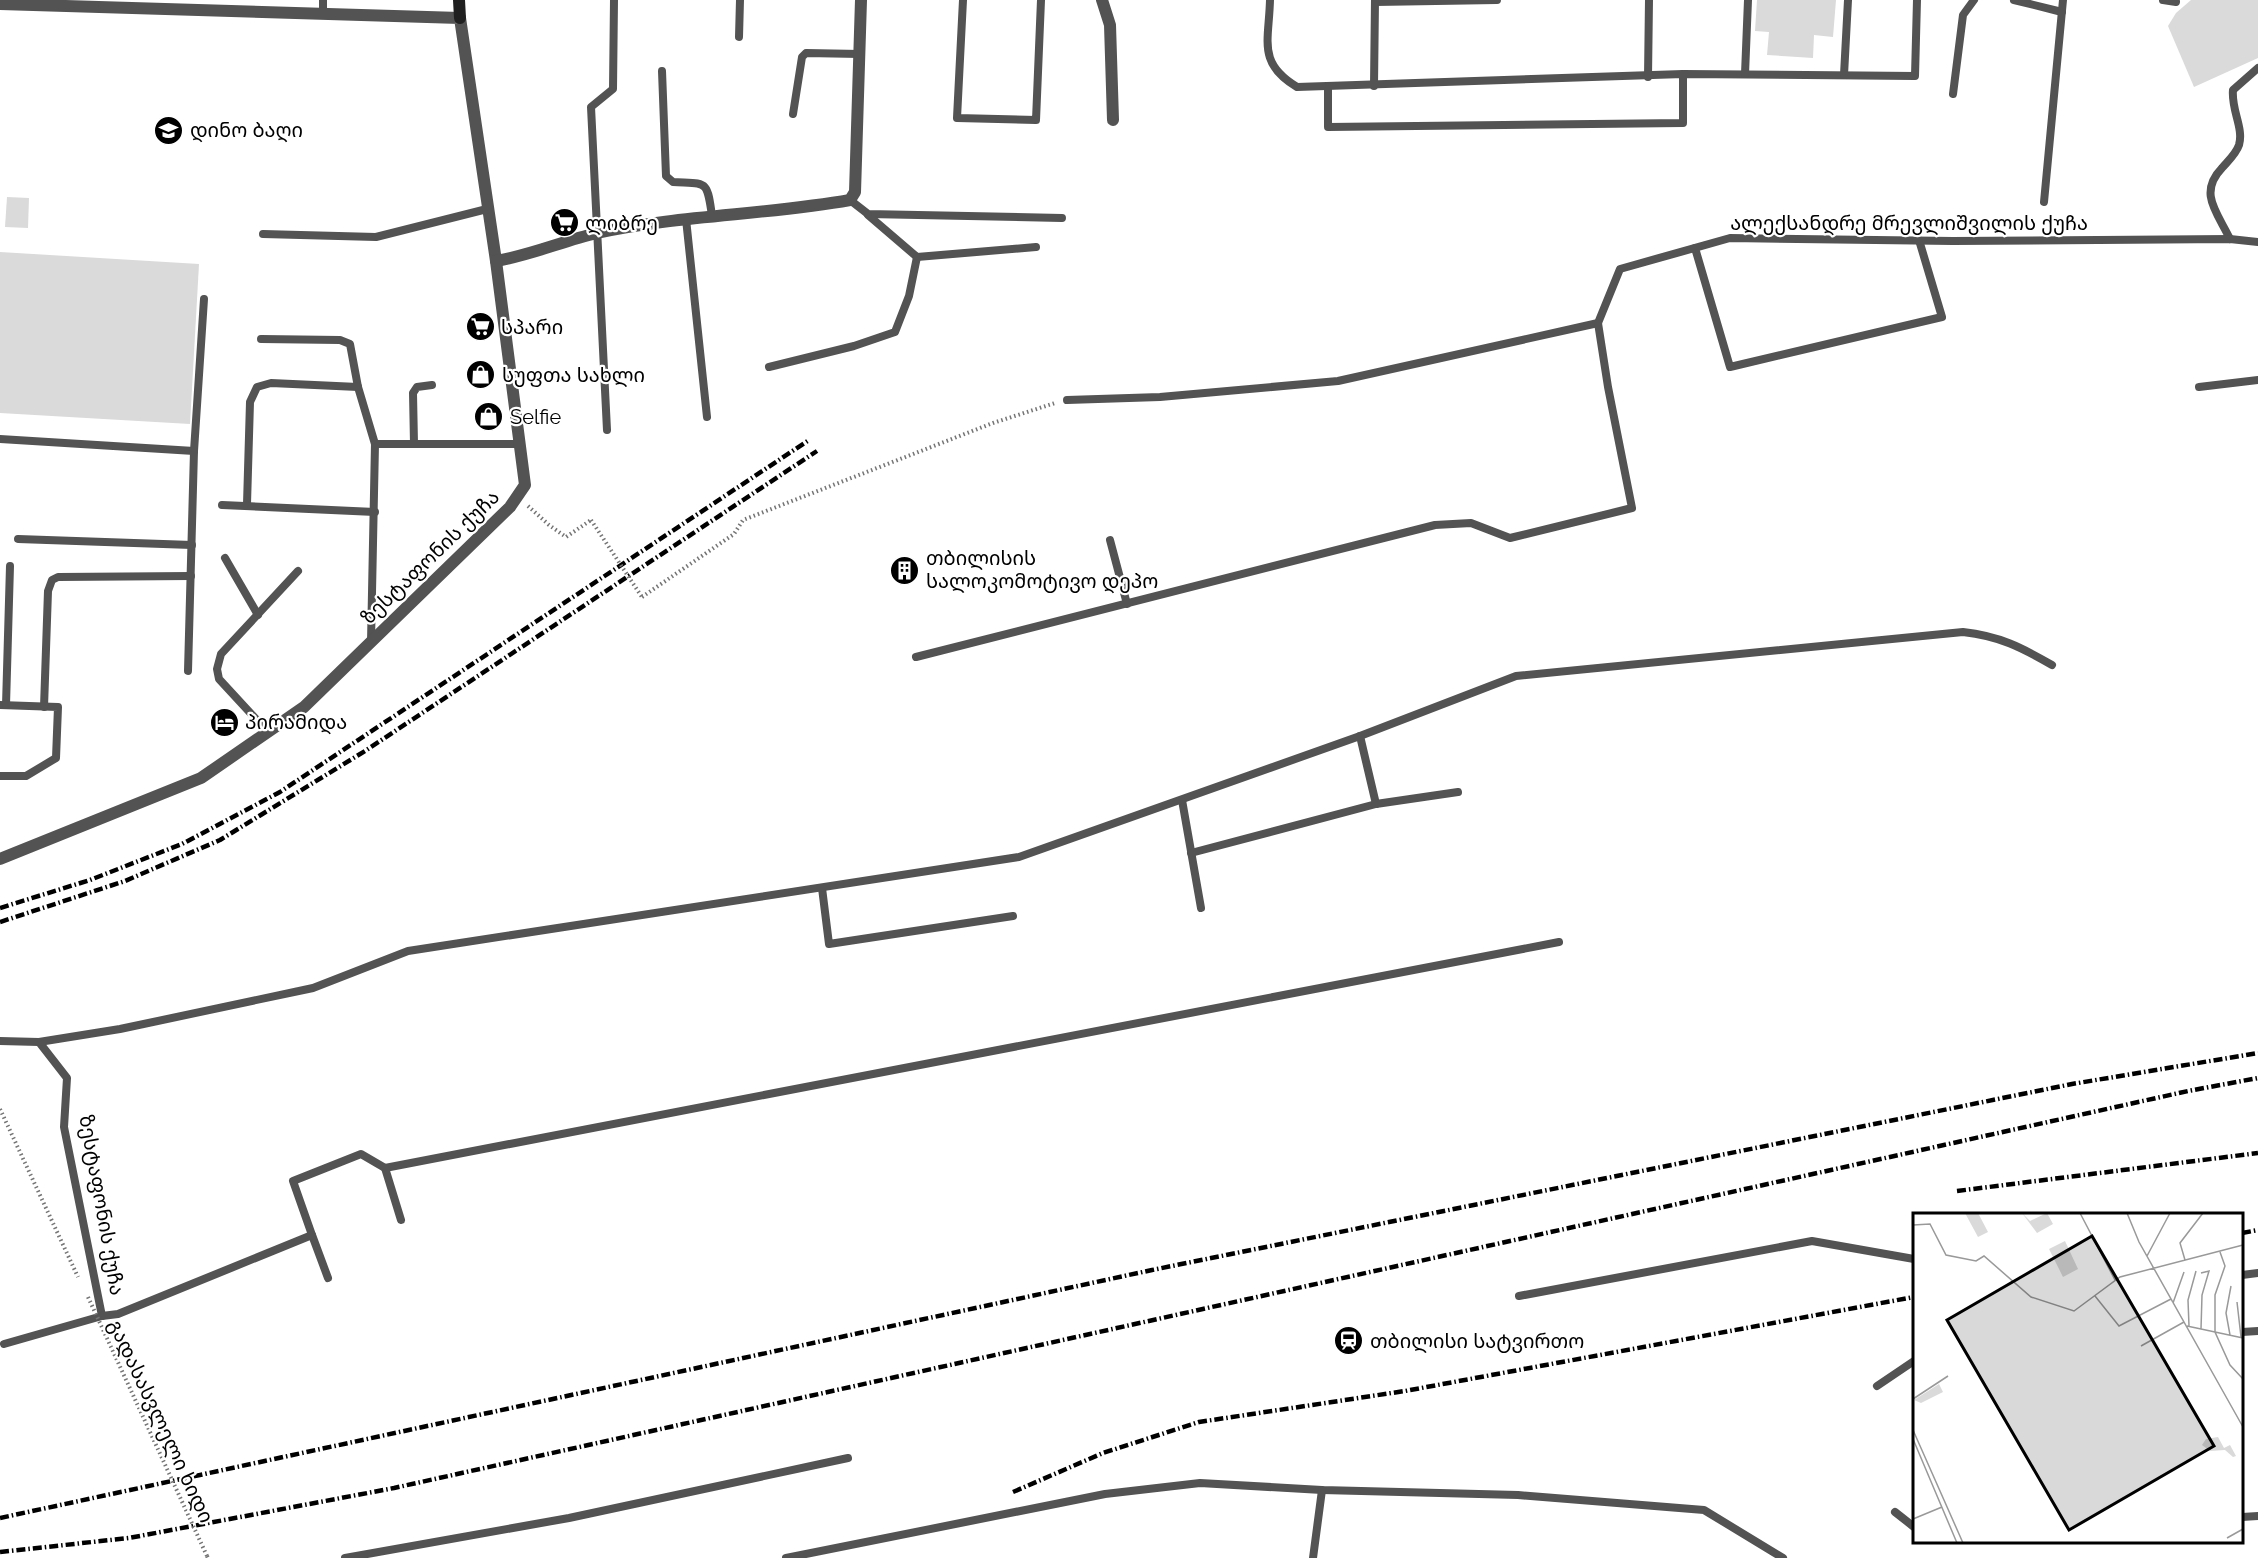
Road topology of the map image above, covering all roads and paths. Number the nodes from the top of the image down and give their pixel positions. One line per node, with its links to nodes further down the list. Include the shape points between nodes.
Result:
1 (323, 0): 23 (lane)
2 (459, 0): 24 (street, ზესტაფონის ქუჩა)
3 (614, 0): 45 (lane, via 613,89 591,107)
4 (740, 0): 25 (lane)
5 (861, 0): 26 (street)
6 (963, 0): 7 (lane, via 957,118 1036,120)
7 (1041, 0)
8 (1102, 0): 37 (street, via 1110,25)
9 (1270, 0): 33 (lane, via 1269,61 1279,76 1297,87)
10 (1497, 0): 19 (lane)
11 (1649, 0): 32 (lane)
12 (1748, 0): 30 (lane)
13 (1848, 0): 31 (lane)
14 (1917, 0): 31 (lane, via 1915,76)
15 (1974, 0): 35 (lane, via 1963,15)
16 (2014, 0): 22 (lane)
17 (2063, 0): 22 (lane)
18 (2163, 0): 20 (lane)
19 (1375, 1): 34 (lane)
20 (2176, 2)
21 (0, 4): 23 (street)
22 (2062, 12): 39 (lane)
23 (323, 14): 24 (street)
24 (460, 18): 40 (street, ზესტაფონის ქუჩა)
25 (739, 37)
26 (860, 54): 36 (lane, via 806,53 802,57); 38 (street, via 855,192)
27 (2258, 68): 47 (lane, via 2233,90 2231,103 2240,143 2211,179 2209,194)
28 (662, 71): 42 (lane, via 666,176 673,182 705,184)
29 (1683, 74): 30 (lane); 32 (lane); 33 (lane, via 1683,123 1328,127)
30 (1745, 74): 31 (lane)
31 (1844, 75)
32 (1648, 77): 34 (lane)
33 (1328, 86): 34 (lane)
34 (1374, 86)
35 (1953, 94)
36 (793, 114)
37 (1113, 120)
38 (850, 200): 41 (lane); 42 (street)
39 (2044, 202)
40 (488, 209): 46 (lane, via 376,237); 53 (street, ზესტაფონის ქუჩა)
41 (868, 214): 43 (lane); 52 (lane)
42 (712, 216): 44 (street)
43 (1062, 218)
44 (686, 219): 45 (street); 63 (lane)
45 (596, 233): 53 (street); 64 (lane)
46 (263, 234)
47 (2230, 239): 48 (lane, ალექსანდრე მრევლიშვილის ქუჩა); 49 (lane, ალექსანდრე მრევლიშვილის ქუჩა)
48 (1919, 240): 51 (lane, ალექსანდრე მრევლიშვილის ქუჩა, via 1730,238); 51 (lane, via 1942,317 1730,367)
49 (2258, 242)
50 (1036, 247): 52 (lane)
51 (1695, 248): 55 (lane, ალექსანდრე მრევლიშვილის ქუჩა, via 1620,269)
52 (917, 257): 57 (lane, via 909,296 895,332)
53 (496, 261): 68 (street, ზესტაფონის ქუჩა)
54 (204, 299): 69 (lane)
55 (1598, 323): 62 (lane, via 1338,381 1160,397); 81 (lane, via 1632,508 1510,537 1471,523 1435,525)
56 (261, 339): 60 (lane, via 346,341 352,350)
57 (769, 367)
58 (2258, 380): 61 (lane)
59 (432, 385): 67 (lane, via 417,387 413,393)
60 (358, 387): 66 (lane); 71 (lane, via 271,382 257,387 250,402)
61 (2199, 387)
62 (1067, 400): 70 (path, bridge, via 993,423 743,520 734,534 642,597 591,520 566,537)
63 (707, 417)
64 (607, 430)
65 (0, 439): 69 (lane)
66 (375, 444): 67 (lane); 73 (lane)
67 (414, 444): 68 (lane)
68 (520, 444): 70 (street, ზესტაფონის ქუჩა, via 525,485)
69 (194, 451): 76 (lane)
70 (519, 497): 83 (street, ზესტაფონის ქუჩა)
71 (247, 504): 72 (lane); 73 (lane)
72 (222, 505)
73 (375, 512): 83 (lane)
74 (18, 539): 76 (lane)
75 (1110, 540): 81 (lane)
76 (192, 545): 80 (lane)
77 (225, 558): 82 (lane)
78 (10, 566): 87 (lane)
79 (298, 571): 82 (lane)
80 (191, 576): 86 (lane); 88 (lane, via 52,580 48,591)
81 (1127, 604): 84 (lane)
82 (258, 615): 89 (lane, via 221,654 217,669 219,679)
83 (372, 642): 89 (street, ზესტაფონის ქუჩა, via 304,707)
84 (916, 657)
85 (2052, 665): 90 (lane, via 1993,636 1963,632 1516,676)
86 (188, 671)
87 (3, 705): 88 (lane)
88 (44, 707): 91 (lane, via 58,707 56,758 26,776)
89 (268, 732): 96 (street, ზესტაფონის ქუჩა, via 201,778)
90 (1360, 736): 93 (lane); 94 (lane)
91 (0, 776)
92 (1458, 792): 94 (lane)
93 (1182, 800): 95 (lane); 97 (lane, via 1018,858)
94 (1376, 804): 95 (lane)
95 (1191, 853): 98 (lane)
96 (0, 859)
97 (822, 888): 99 (lane, via 829,944); 102 (lane, via 408,951 313,988)
98 (1201, 908)
99 (1013, 916)
100 (1559, 942): 104 (lane)
101 (0, 1041): 102 (lane)
102 (39, 1042): 114 (lane, ზესტაფონის ქუჩა, via 68,1078 64,1127)
103 (0, 1109): 111 (path)
104 (385, 1168): 105 (lane); 106 (lane, via 361,1154 293,1181)
105 (401, 1220)
106 (312, 1235): 110 (lane); 114 (lane, via 118,1314)
107 (1913, 1259): 112 (lane, via 1812,1241)
108 (2258, 1273): 109 (lane)
109 (2243, 1275)
110 (328, 1278)
111 (81, 1282)
112 (1519, 1296)
113 (88, 1297): 126 (path, გადასასვლელი ხიდი, bridge)
114 (102, 1316): 117 (lane)
115 (2258, 1331): 116 (lane)
116 (2243, 1332)
117 (4, 1344)
118 (1913, 1362): 119 (lane)
119 (1877, 1386)
120 (848, 1458): 127 (lane, via 569,1518)
121 (1322, 1490): 128 (lane, via 1200,1483 1105,1494); 129 (lane); 130 (lane, via 1518,1495 1704,1510)
122 (1895, 1512): 125 (lane)
123 (2258, 1516): 124 (lane)
124 (2243, 1517)
125 (1913, 1526)
126 (208, 1558)
127 (345, 1558)
128 (786, 1558)
129 (1313, 1558)
130 (1783, 1558)

